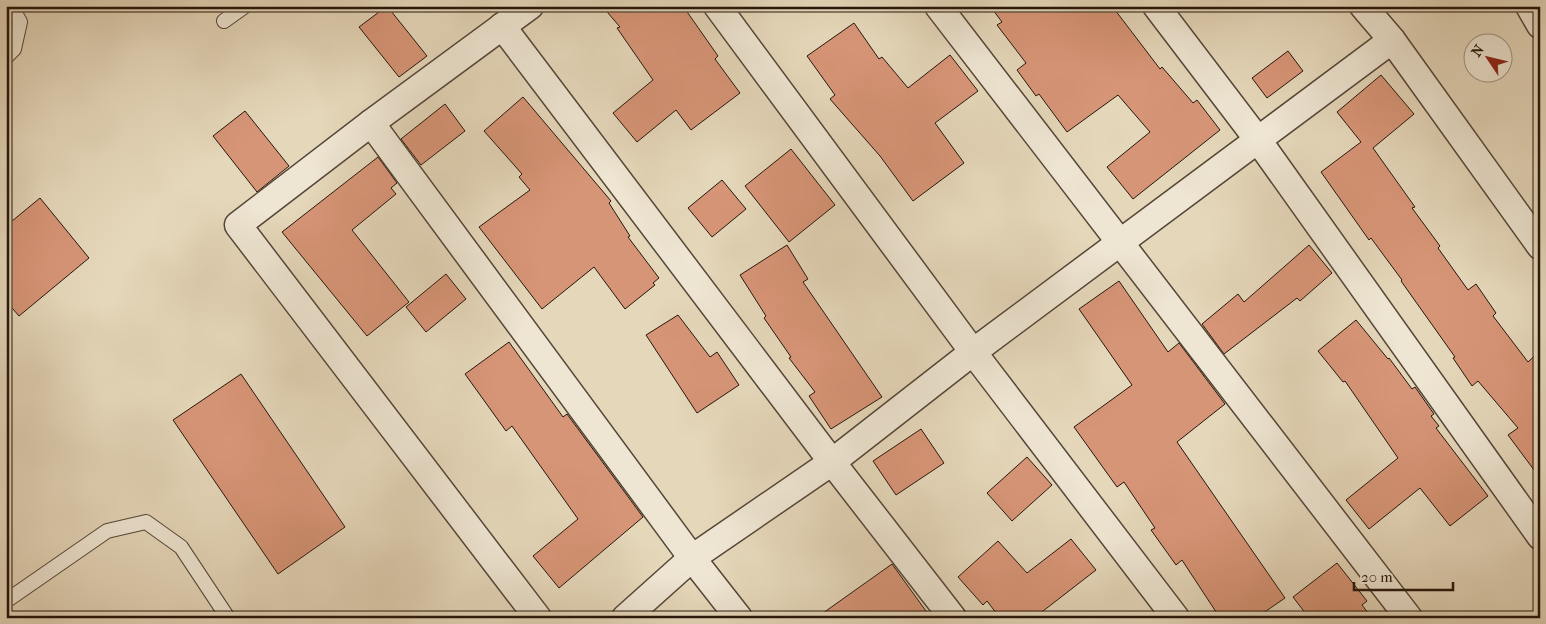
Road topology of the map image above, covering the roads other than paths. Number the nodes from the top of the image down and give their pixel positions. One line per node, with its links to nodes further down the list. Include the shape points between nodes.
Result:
1 (11, 6): 13 (lane, via 20,22 14,49)
2 (245, 6): 9 (lane)
3 (530, 6): 11 (street)
4 (717, 6): 18 (street)
5 (938, 6): 16 (street)
6 (1156, 6): 15 (street)
7 (1363, 6): 12 (street)
8 (1529, 6): 10 (street)
9 (224, 21)
10 (1540, 25)
11 (502, 26): 14 (street); 19 (street)
12 (1392, 40): 15 (street); 17 (street)
13 (6, 57)
14 (371, 123): 21 (street); 24 (street, via 238,225)
15 (1258, 140): 16 (street); 20 (street)
16 (1121, 242): 18 (street); 29 (street)
17 (1540, 246)
18 (973, 352): 19 (street); 28 (street)
19 (832, 462): 21 (street); 27 (street)
20 (1540, 536)
21 (692, 558): 25 (street); 26 (street)
22 (6, 601): 23 (lane, via 107,531 146,522 181,546)
23 (228, 618)
24 (538, 618)
25 (625, 618)
26 (739, 618)
27 (954, 618)
28 (1176, 618)
29 (1409, 618)

